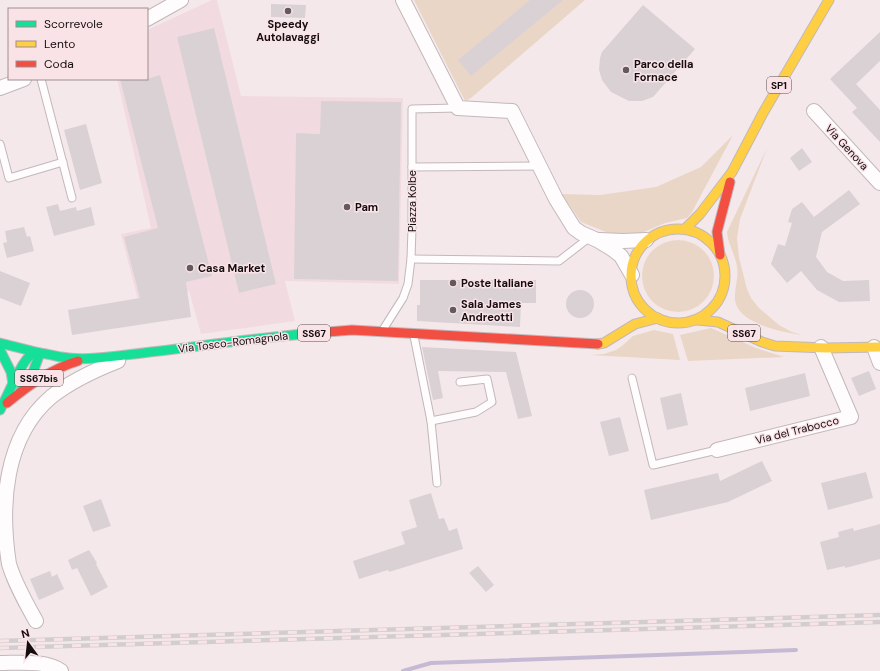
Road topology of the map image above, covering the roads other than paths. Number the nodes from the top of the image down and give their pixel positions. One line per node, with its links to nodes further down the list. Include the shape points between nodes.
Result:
1 (181, 0): 4 (street)
2 (403, 0): 8 (street)
3 (829, 0): 14 (main road, SP1)
4 (148, 18)
5 (21, 80): 7 (street)
6 (42, 80): 11 (lane)
7 (0, 88)
8 (458, 108): 12 (street, Piazza Kolbe, via 512,111); 13 (lane, Piazza Kolbe, via 412,109)
9 (814, 111): 15 (street, Via Genova)
10 (0, 144): 11 (lane, via 9,178)
11 (63, 162): 16 (lane)
12 (540, 166): 13 (lane); 18 (street, Piazza Kolbe, via 574,228)
13 (412, 167): 21 (lane, Piazza Kolbe)
14 (732, 172): 17 (main road, SP1, via 700,214); 20 (main road, SP1, via 717,232)
15 (880, 183)
16 (72, 198)
17 (685, 229): 19 (main road, via 666,231); 20 (main road, via 706,238)
18 (594, 238): 19 (street, Piazza Kolbe); 21 (lane, via 559,261); 22 (street, Piazza Kolbe, via 621,256)
19 (646, 240): 22 (main road, SS67, via 635,256)
20 (720, 255): 23 (main road, via 725,270)
21 (411, 259): 31 (lane, Piazza Kolbe, via 406,292)
22 (632, 275): 24 (main road, SS67)
23 (723, 288): 25 (main road); 28 (main road, via 721,297 712,309)
24 (636, 294): 26 (main road); 27 (main road, SS67, via 648,311)
25 (728, 306)
26 (630, 308)
27 (658, 318): 28 (main road, SS67, via 674,322); 34 (main road, SS67, via 635,324 604,343)
28 (697, 320): 35 (main road, SS67, via 720,322 763,342)
29 (738, 321): 35 (main road, SS67, via 769,338)
30 (619, 323): 34 (main road, SS67, via 606,333)
31 (382, 332): 32 (main road, Via Tosco-Romagnola / SS67); 40 (main road, Via Tosco-Romagnola / SS67, via 352,330 282,335)
32 (413, 334): 34 (main road, Via Tosco-Romagnola / SS67); 48 (lane)
33 (0, 343): 39 (main road, Via Tosco-Romagnola / SS67)
34 (575, 344)
35 (792, 346): 36 (main road, SS67)
36 (821, 347): 37 (main road, SS67); 49 (street, Via del Trabocco, via 851,417)
37 (877, 347): 42 (street)
38 (0, 350): 45 (main road, SS67bis, via 11,372)
39 (40, 353): 41 (main road, Via Tosco-Romagnola / SS67); 45 (main road, SS67bis, via 27,358); 46 (main road, SS67bis, via 33,372)
40 (137, 354): 41 (main road, Via Tosco-Romagnola / SS67); 51 (street, via 91,373 64,388 42,405 24,427 12,451 2,491)
41 (85, 359): 46 (main road, SS67bis, via 50,371)
42 (880, 363)
43 (632, 378): 49 (lane, via 654,465)
44 (460, 382): 48 (lane, via 487,379 492,402 476,412)
45 (13, 384): 47 (main road, SS67bis)
46 (20, 392): 47 (main road, SS67bis)
47 (0, 410)
48 (431, 421): 50 (lane)
49 (717, 450)
50 (437, 483)
51 (4, 564): 52 (street)
52 (36, 621)
53 (0, 663): 54 (street, via 51,665)
54 (61, 671)

